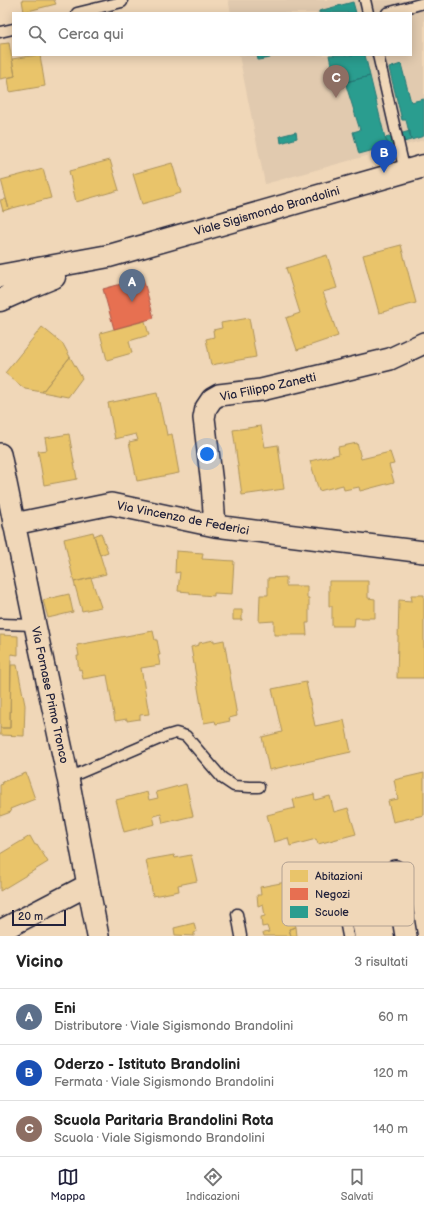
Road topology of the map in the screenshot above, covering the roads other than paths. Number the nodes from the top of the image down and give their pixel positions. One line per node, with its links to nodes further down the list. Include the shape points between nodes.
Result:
1 (365, 0): 5 (lane)
2 (122, 2): 4 (lane)
3 (424, 3): 6 (lane)
4 (81, 12)
5 (368, 12)
6 (391, 12)
7 (12, 29): 8 (lane)
8 (0, 32)
9 (378, 56): 10 (lane)
10 (414, 169): 11 (main road, Viale Sigismondo Brandolini)
11 (109, 256): 12 (main road, Viale Sigismondo Brandolini); 13 (main road, Viale Sigismondo Brandolini)
12 (0, 276)
13 (0, 300)
14 (424, 343): 17 (street, Via Filippo Zanetti, via 390,359 261,390 219,395 212,399 206,408 204,418)
15 (1, 464): 16 (street, Via Fornase Primo Tronco)
16 (14, 524): 17 (street, Via Vincenzo de Federici, via 111,504); 20 (street, Via Fornase Primo Tronco)
17 (215, 526): 18 (street, Via Vincenzo de Federici)
18 (424, 552)
19 (0, 624): 20 (lane)
20 (35, 625): 21 (street, Via Fornase Primo Tronco)
21 (68, 778): 22 (lane, via 176,734 186,736 222,778 234,786); 23 (street, Via Fornase Primo Tronco)
22 (259, 787)
23 (88, 885): 27 (street); 28 (street, Via Fornase Primo Tronco)
24 (237, 914): 29 (lane)
25 (346, 926): 30 (lane)
26 (404, 926): 31 (street)
27 (0, 931)
28 (98, 936)
29 (241, 936)
30 (348, 936)
31 (406, 936)

